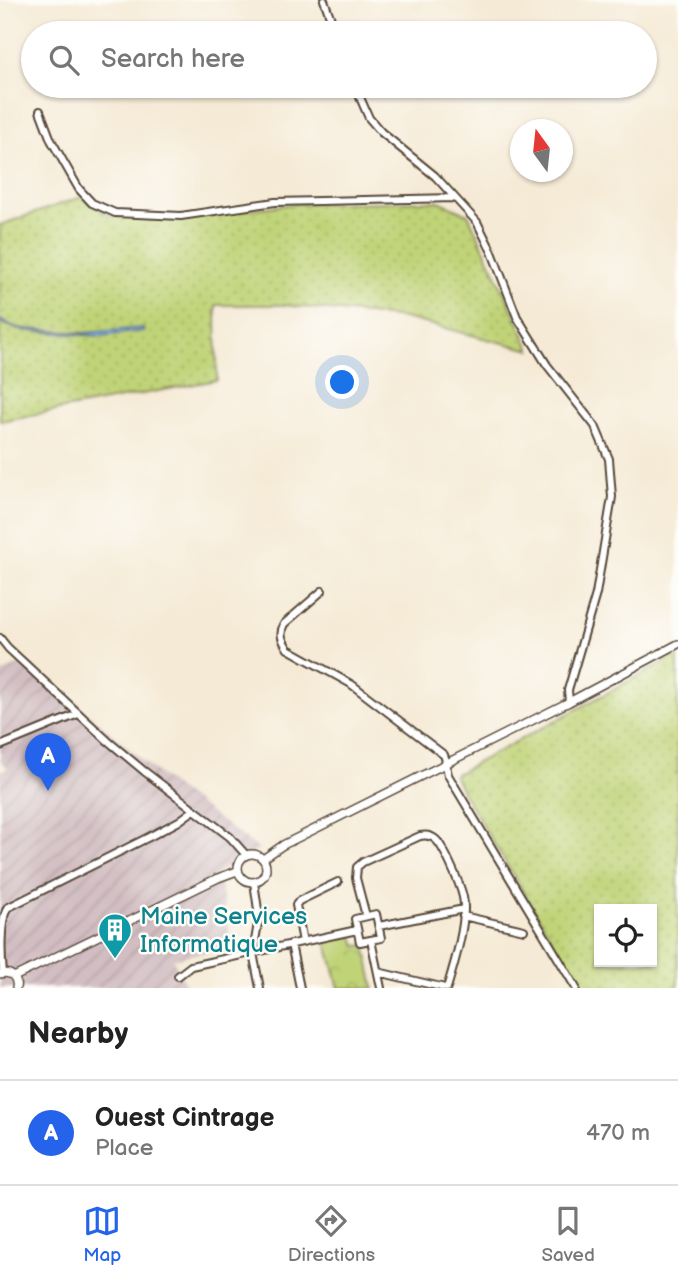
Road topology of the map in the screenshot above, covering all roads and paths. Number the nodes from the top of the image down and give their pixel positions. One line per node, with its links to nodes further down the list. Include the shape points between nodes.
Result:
1 (324, 0): 2 (street)
2 (332, 21)
3 (360, 98): 5 (street, via 381,132)
4 (40, 111): 5 (street, via 79,189 92,203 116,212 181,216 275,202)
5 (455, 198): 9 (street, via 477,222 517,317 547,365 595,426 609,459 608,524 596,594 568,690)
6 (323, 591): 12 (street, via 284,624 282,641 288,649 351,684 444,755)
7 (0, 638): 10 (street)
8 (678, 645): 9 (street)
9 (569, 702): 12 (street)
10 (78, 714): 11 (street); 13 (street)
11 (0, 746)
12 (446, 763): 15 (street); 37 (street, via 448,775)
13 (194, 810): 14 (street); 29 (street, via 7,908)
14 (246, 855): 15 (street); 16 (street)
15 (263, 859): 17 (street, via 265,873)
16 (237, 871): 17 (street, via 246,881); 31 (street)
17 (254, 882): 27 (street, via 259,918)
18 (338, 882): 25 (street, via 296,905)
19 (464, 912): 20 (street, via 458,879 438,840 429,834 357,867); 21 (street); 23 (street); 36 (street)
20 (366, 916): 21 (street, via 376,914); 22 (street, via 355,919)
21 (379, 926): 24 (street, via 381,938)
22 (357, 930): 24 (street, via 359,942); 25 (street)
23 (524, 930)
24 (372, 940): 28 (street)
25 (303, 942): 26 (street)
26 (291, 944): 27 (street); 34 (street)
27 (253, 953): 30 (street, via 191,965); 33 (street)
28 (378, 972): 35 (street); 36 (street)
29 (1, 973): 31 (street)
30 (178, 976)
31 (14, 977): 32 (street)
32 (16, 988)
33 (260, 988)
34 (300, 988)
35 (381, 988)
36 (446, 988)
37 (576, 988)

